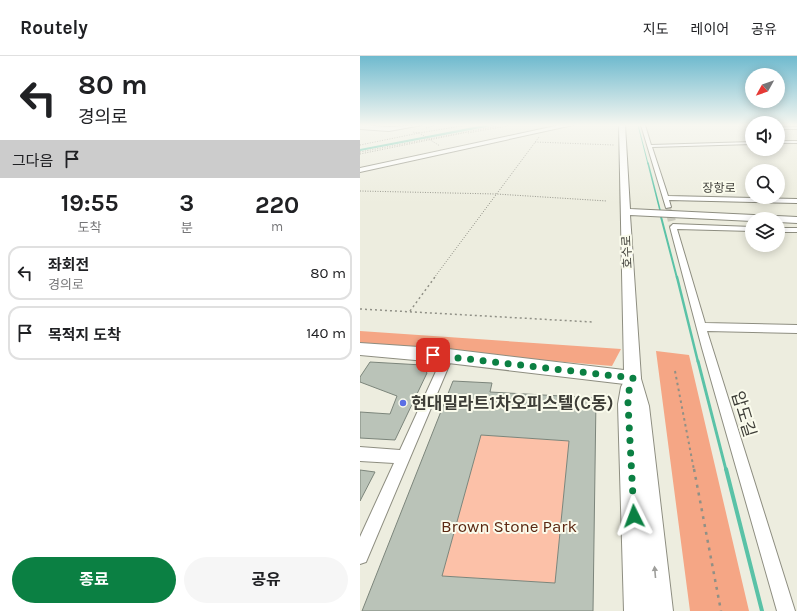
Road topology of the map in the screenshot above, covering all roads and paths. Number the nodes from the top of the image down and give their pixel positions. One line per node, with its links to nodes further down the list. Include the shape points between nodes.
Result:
1 (370, 151): 8 (path)
2 (372, 151): 8 (path)
3 (453, 151): 7 (main road)
4 (528, 151): 11 (path)
5 (623, 151): 12 (main road, 호수로)
6 (651, 151): 13 (street, 압도길)
7 (448, 152): 9 (main road)
8 (360, 153)
9 (360, 170)
10 (360, 191): 11 (path)
11 (496, 194): 14 (path); 27 (path)
12 (624, 197): 16 (main road, 호수로); 17 (main road)
13 (665, 198): 15 (street, 장항로); 17 (street, 압도길)
14 (608, 201)
15 (797, 201)
16 (625, 214): 17 (main road); 25 (main road, 호수로)
17 (664, 217): 18 (main road); 19 (main road); 22 (street); 25 (main road, via 639,223); 29 (street, 압도길)
18 (797, 220)
19 (745, 222)
20 (785, 223): 21 (main road)
21 (797, 224)
22 (745, 228)
23 (785, 230): 24 (street)
24 (797, 230)
25 (626, 233): 34 (main road, 호수로)
26 (360, 309): 27 (path)
27 (409, 311): 28 (path)
28 (592, 322)
29 (702, 327): 30 (street); 41 (street, 압도길)
30 (797, 329)
31 (360, 349): 32 (main road)
32 (448, 356): 34 (main road); 36 (street)
33 (675, 371): 40 (path)
34 (633, 378): 38 (main road, 호수로, via 628,404); 39 (main road, 호수로, one-way to 34, via 639,406)
35 (360, 454): 36 (street)
36 (402, 457): 37 (street)
37 (360, 556)
38 (639, 611)
39 (658, 611)
40 (721, 611)
41 (786, 611)

